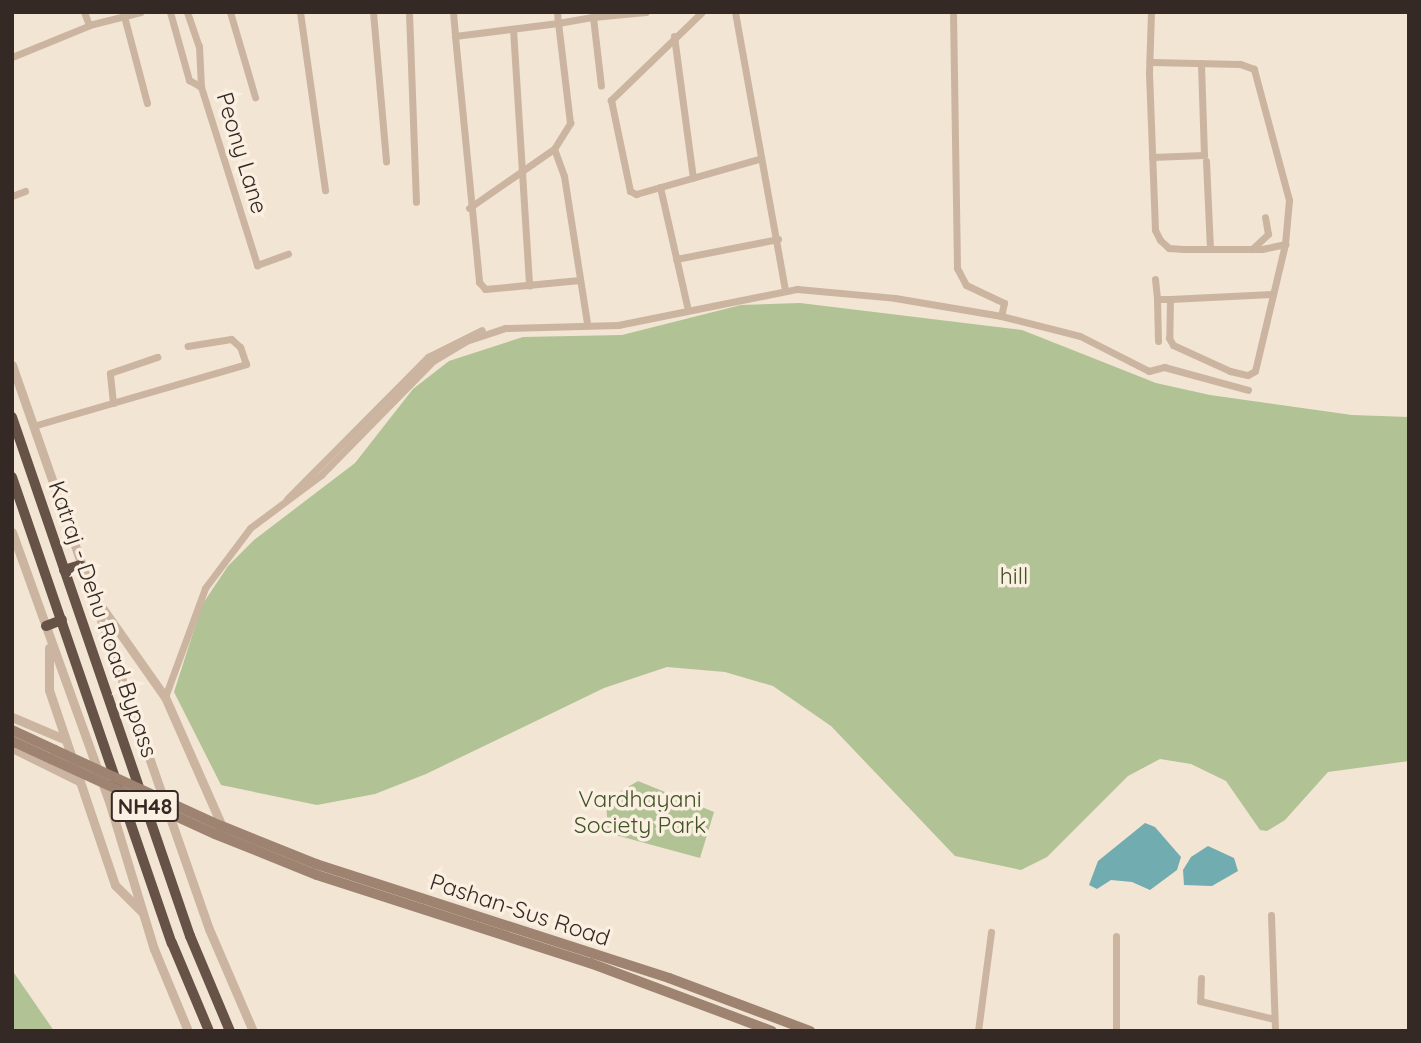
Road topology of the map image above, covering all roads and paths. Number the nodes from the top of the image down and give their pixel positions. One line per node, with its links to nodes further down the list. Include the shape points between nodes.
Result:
1 (84, 12): 19 (street)
2 (141, 12): 16 (street)
3 (170, 12): 27 (street, via 189,80)
4 (187, 12): 27 (street, Peony Lane, via 199,46)
5 (230, 12): 28 (street)
6 (300, 12): 38 (street)
7 (373, 12): 33 (street)
8 (409, 12): 41 (street)
9 (453, 12): 21 (street)
10 (557, 12): 18 (street)
11 (646, 12): 17 (street)
12 (702, 12): 22 (street)
13 (734, 12): 32 (street)
14 (953, 12): 58 (street, via 957,268 966,285 1004,303)
15 (1151, 12): 24 (street)
16 (124, 16): 19 (street); 29 (street)
17 (593, 18): 18 (street); 26 (street)
18 (558, 23): 20 (street); 30 (street, via 570,123)
19 (89, 25): 23 (street)
20 (513, 29): 21 (street); 35 (street)
21 (454, 36): 42 (street)
22 (674, 36): 36 (street); 37 (street, via 611,100 629,191 636,194)
23 (12, 57)
24 (1151, 62): 25 (street); 31 (street)
25 (1201, 63): 31 (street, via 1204,155); 45 (street, via 1254,69 1289,200)
26 (601, 86)
27 (201, 87): 48 (street, Peony Lane, via 257,265)
28 (255, 97)
29 (147, 103)
30 (554, 149): 35 (street); 51 (street, via 564,176)
31 (1152, 157): 46 (street, via 1160,240 1169,248)
32 (760, 159): 36 (street); 44 (street)
33 (386, 160)
34 (1206, 160): 46 (street)
35 (521, 172): 42 (street); 52 (street)
36 (693, 178): 37 (street)
37 (660, 187): 49 (street)
38 (325, 190)
39 (25, 191): 40 (street)
40 (12, 196)
41 (416, 202)
42 (469, 208): 52 (street, via 479,282 485,289)
43 (1265, 217): 47 (street, via 1268,234)
44 (778, 239): 49 (street); 53 (street)
45 (1285, 244): 47 (street); 54 (street)
46 (1210, 249): 47 (street)
47 (1252, 249)
48 (288, 254)
49 (676, 260): 57 (street)
50 (1155, 279): 55 (street)
51 (580, 280): 52 (street); 59 (street)
52 (529, 286)
53 (784, 290): 57 (street, via 777,287); 58 (street, via 895,298); 69 (street, via 618,325 505,328 466,341 423,369 362,438)
54 (1273, 294): 56 (street); 56 (street, via 1255,371 1248,375 1173,345)
55 (1157, 299): 56 (street); 60 (street)
56 (1170, 299)
57 (687, 306): 59 (street)
58 (1001, 316): 64 (street, via 1080,336 1149,370 1164,367)
59 (587, 323): 69 (street, via 511,323 448,344 291,490)
60 (1158, 341)
61 (188, 346): 65 (street, via 231,339 240,347 246,364)
62 (157, 357): 65 (street, via 110,373)
63 (12, 365): 67 (street)
64 (1248, 390)
65 (113, 403): 67 (street)
66 (12, 417): 72 (highway, Katraj - Dehu Road Bypass / NH48)
67 (33, 426): 71 (street)
68 (12, 477): 74 (highway, Katraj - Dehu Road Bypass / NH48)
69 (285, 502): 77 (street, via 250,528 205,588)
70 (12, 532): 75 (street)
71 (80, 565): 72 (highway); 73 (street)
72 (64, 570): 96 (highway, Katraj - Dehu Road Bypass / NH48, via 190,936)
73 (91, 592): 77 (street); 97 (street, via 209,929)
74 (62, 620): 75 (highway); 95 (highway, Katraj - Dehu Road Bypass / NH48, via 172,943)
75 (46, 626): 76 (street)
76 (49, 639): 80 (street, via 49,690); 86 (street, via 108,798)
77 (165, 697): 85 (street, via 214,805)
78 (12, 717): 80 (street)
79 (12, 730): 83 (main road)
80 (64, 739): 84 (street)
81 (12, 741): 83 (main road)
82 (12, 748): 84 (street)
83 (53, 755): 85 (main road, bridge)
84 (79, 782): 86 (street, via 114,885)
85 (219, 829): 90 (main road, Pashan-Sus Road, via 316,864); 92 (main road, Pashan-Sus Road, via 317,875)
86 (143, 913): 94 (street)
87 (1271, 915): 93 (street)
88 (991, 932): 100 (street)
89 (1116, 936): 101 (street)
90 (670, 974): 92 (street); 99 (main road, Pashan-Sus Road)
91 (1201, 978): 93 (street, via 1200,1001)
92 (664, 990): 98 (main road, Pashan-Sus Road)
93 (1274, 1019): 102 (street)
94 (187, 1031)
95 (209, 1031)
96 (230, 1031)
97 (253, 1031)
98 (772, 1031)
99 (810, 1031)
100 (978, 1031)
101 (1116, 1031)
102 (1275, 1031)

